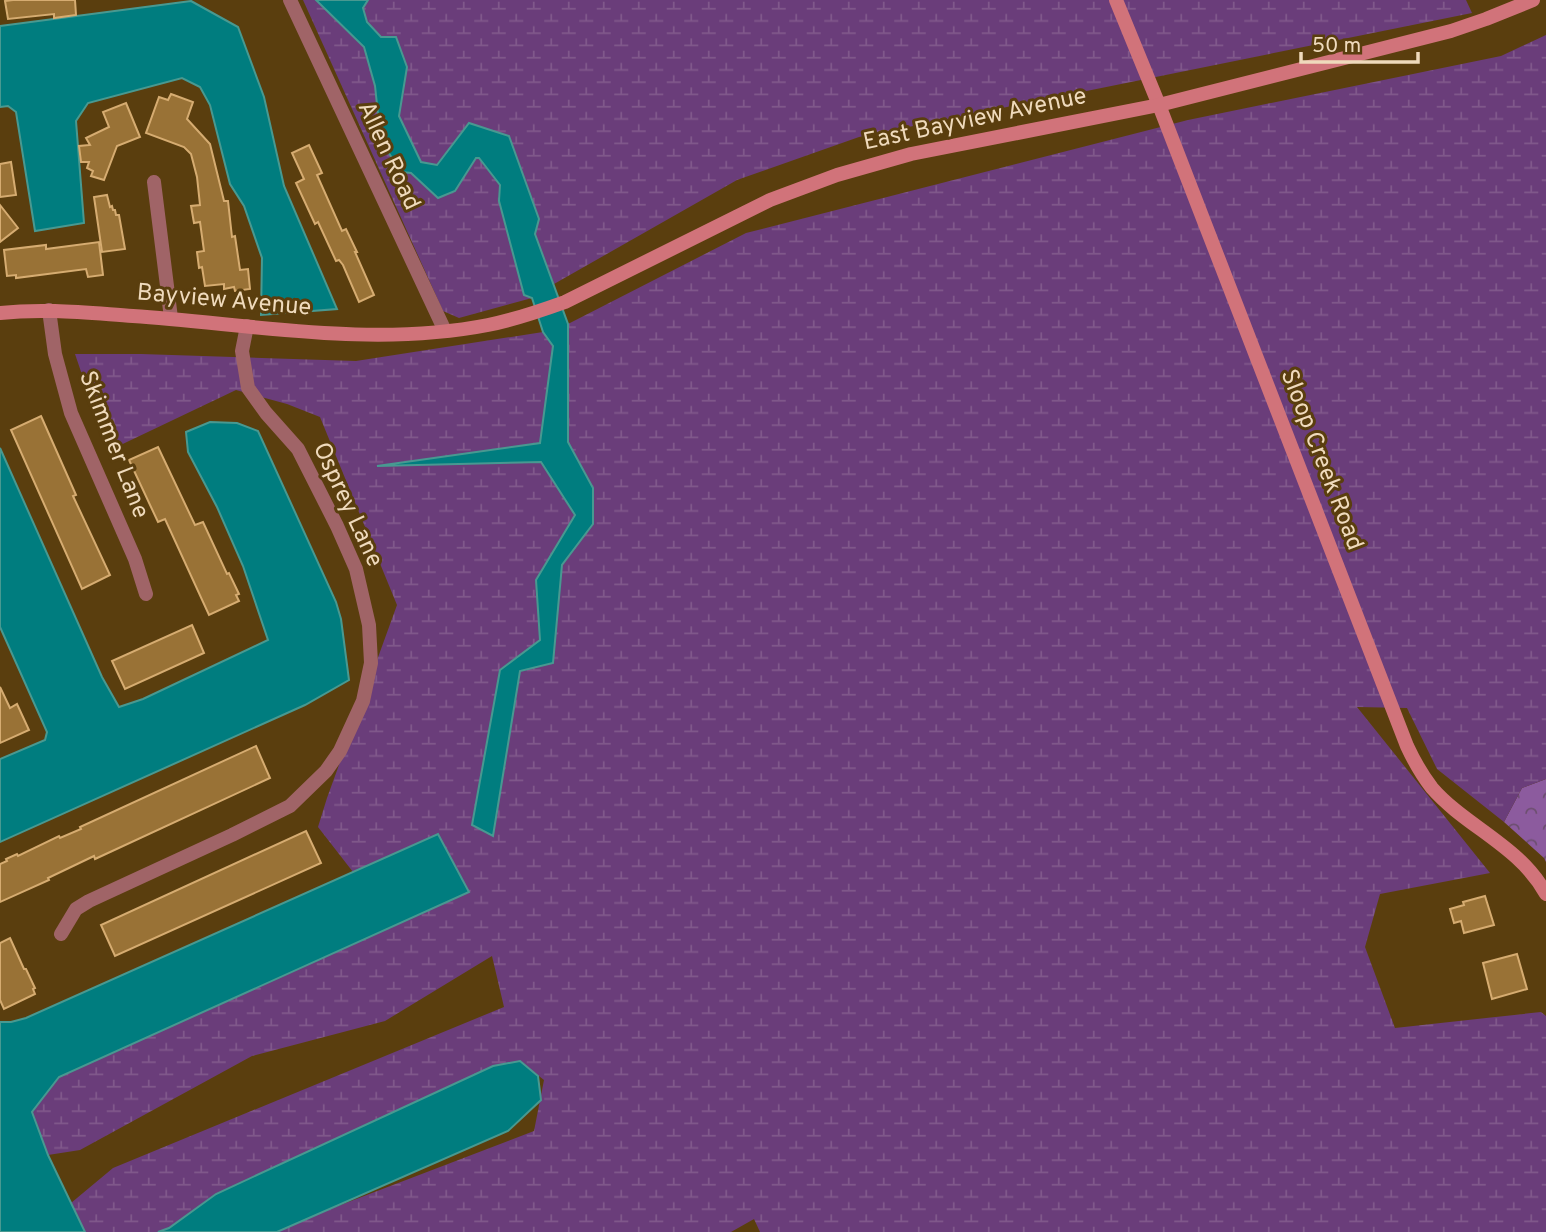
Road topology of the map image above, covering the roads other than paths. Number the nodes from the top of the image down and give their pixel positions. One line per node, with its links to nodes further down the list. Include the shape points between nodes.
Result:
1 (290, 0): 10 (street, Allen Road)
2 (1116, 0): 4 (main road, Sloop Creek Road)
3 (1533, 0): 4 (main road, East Bayview Avenue, via 1451,31)
4 (1159, 105): 10 (main road, East Bayview Avenue, via 911,154 837,174 770,200 565,302 489,325); 12 (main road, Sloop Creek Road, via 1407,746 1432,788 1518,858)
5 (154, 182): 8 (street)
6 (49, 310): 7 (main road, Bayview Avenue); 8 (main road, Bayview Avenue); 11 (street, Skimmer Lane, via 71,413)
7 (0, 313)
8 (171, 318): 9 (main road, Bayview Avenue)
9 (247, 326): 10 (main road, Bayview Avenue, via 340,334); 13 (street, Osprey Lane, via 242,351 248,388 298,449 356,569 369,625 371,663 363,702 326,771 290,806 89,901 76,909)
10 (445, 331)
11 (146, 594)
12 (1546, 894)
13 (61, 934)

